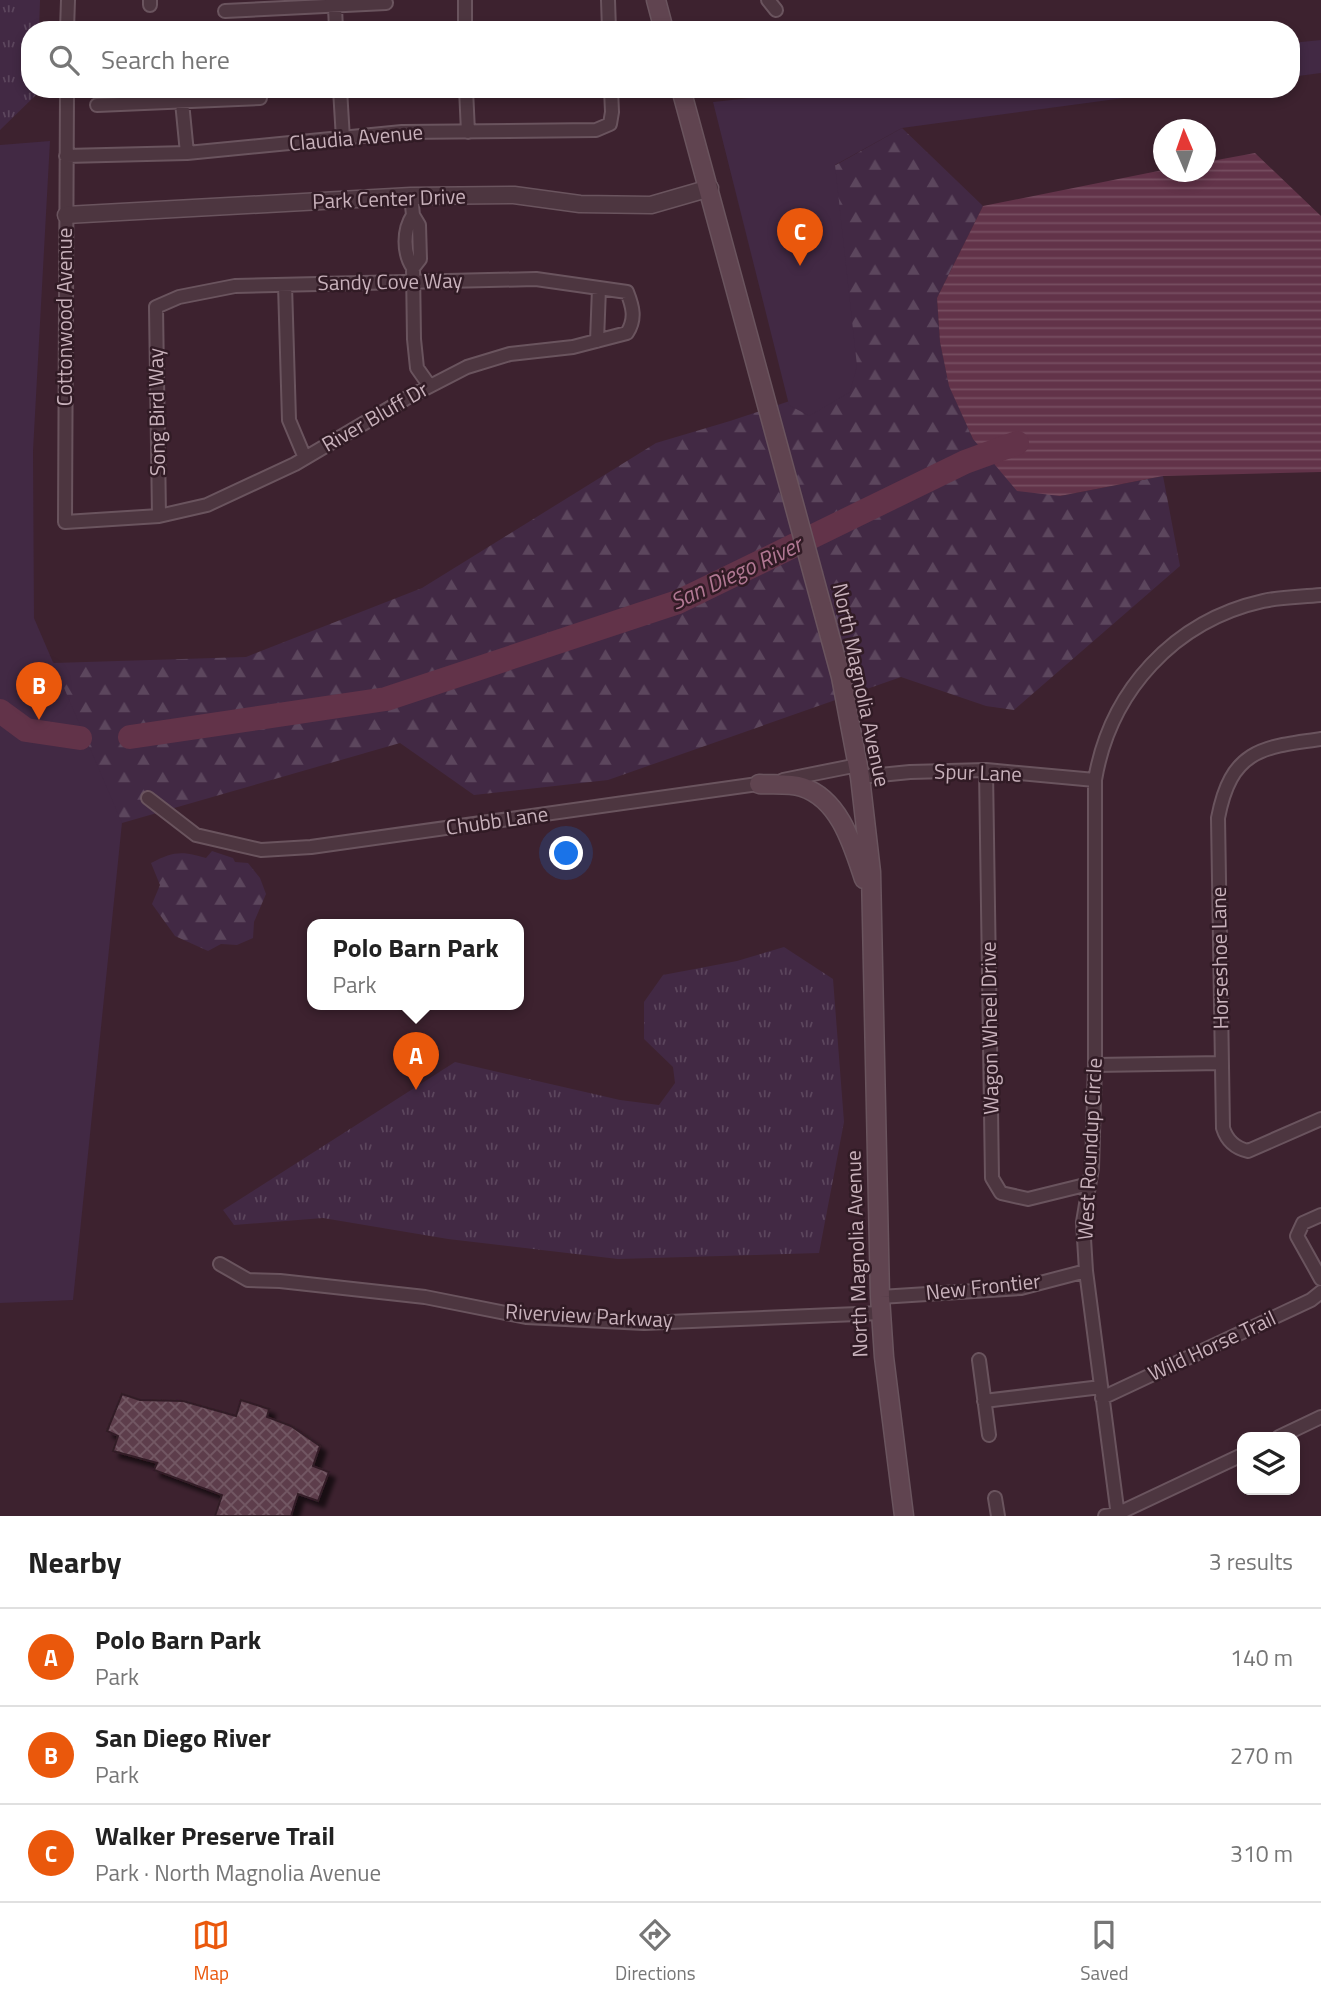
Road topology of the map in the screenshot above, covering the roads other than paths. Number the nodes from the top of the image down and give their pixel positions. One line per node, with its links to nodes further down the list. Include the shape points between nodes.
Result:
1 (68, 0): 8 (street)
2 (465, 0): 10 (street)
3 (608, 0): 11 (street)
4 (656, 0): 12 (main road)
5 (386, 3): 6 (street)
6 (335, 7): 7 (street); 9 (street)
7 (225, 11)
8 (67, 21)
9 (336, 21)
10 (464, 21)
11 (609, 21)
12 (662, 21)
13 (67, 98): 24 (street, Cottonwood Avenue)
14 (260, 98): 19 (street)
15 (341, 98): 22 (street)
16 (466, 98): 21 (street)
17 (611, 98): 21 (street, Claudia Avenue, via 610,124 596,130)
18 (684, 98): 25 (main road, North Magnolia Avenue)
19 (182, 102): 20 (street); 23 (street)
20 (97, 104)
21 (468, 132): 22 (street, Claudia Avenue, via 402,132)
22 (343, 139): 23 (street, Claudia Avenue)
23 (187, 153): 24 (street, Claudia Avenue)
24 (66, 156): 27 (street, Cottonwood Avenue)
25 (709, 188): 26 (street, Park Center Drive, via 651,205 618,206 514,195); 40 (main road, North Magnolia Avenue, via 841,677)
26 (411, 196): 27 (street, Park Center Drive); 28 (street, via 412,215 406,225 407,259)
27 (66, 215): 37 (street, Cottonwood Avenue, via 65,522)
28 (413, 275): 29 (street, Sandy Cove Way); 30 (street, Sandy Cove Way, via 536,279); 34 (street, via 417,368)
29 (285, 285): 32 (street, Sandy Cove Way, via 234,286 179,297); 35 (street, via 289,419)
30 (598, 288): 31 (street, Sandy Cove Way); 33 (street)
31 (627, 292): 33 (street, River Bluff Dr, via 632,325 627,333)
32 (156, 307): 36 (street, Song Bird Way)
33 (597, 341): 34 (street, River Bluff Dr, via 510,354 467,367)
34 (429, 386): 35 (street, River Bluff Dr)
35 (305, 458): 36 (street, River Bluff Dr, via 207,505)
36 (159, 516): 37 (street, River Bluff Dr)
37 (86, 522)
38 (1321, 595): 42 (street, West Roundup Circle, via 1265,600 1230,610 1197,626 1160,654 1116,711)
39 (1321, 739): 46 (street, Horseshoe Lane, via 1273,746 1250,757 1232,776 1222,798 1218,818)
40 (859, 771): 41 (street, Spur Lane); 43 (street, Chubb Lane); 45 (main road, North Magnolia Avenue)
41 (986, 771): 42 (street, Spur Lane); 49 (street, Wagon Wheel Drive, via 992,1178 1001,1193 1028,1199)
42 (1095, 780): 47 (street, West Roundup Circle)
43 (759, 784): 44 (street, Chubb Lane, via 311,847 261,850 197,835); 45 (main road, via 802,787 826,802 841,822)
44 (148, 798)
45 (872, 902): 55 (main road, North Magnolia Avenue)
46 (1222, 1063): 47 (street); 48 (street, Horseshoe Lane, via 1223,1128 1240,1149 1258,1147)
47 (1095, 1065): 49 (street, West Roundup Circle)
48 (1321, 1119)
49 (1088, 1184): 52 (street, West Roundup Circle, via 1083,1222)
50 (1321, 1214): 53 (street, via 1303,1223 1297,1236)
51 (220, 1264): 55 (street, Riverview Parkway, via 248,1280 425,1297 526,1317 644,1323)
52 (1086, 1271): 55 (street, New Frontier, via 1021,1288); 57 (street, West Roundup Circle)
53 (1321, 1279)
54 (1321, 1292): 57 (street, Wild Horse Trail)
55 (880, 1305): 65 (main road, North Magnolia Avenue)
56 (979, 1360): 58 (street)
57 (1101, 1393): 58 (street, Wild Horse Trail); 64 (street, West Roundup Circle)
58 (984, 1401): 61 (street)
59 (1321, 1417): 60 (street)
60 (1290, 1432)
61 (989, 1435)
62 (1237, 1457): 64 (street)
63 (996, 1498): 66 (street)
64 (1113, 1515)
65 (904, 1516)
66 (998, 1516)

